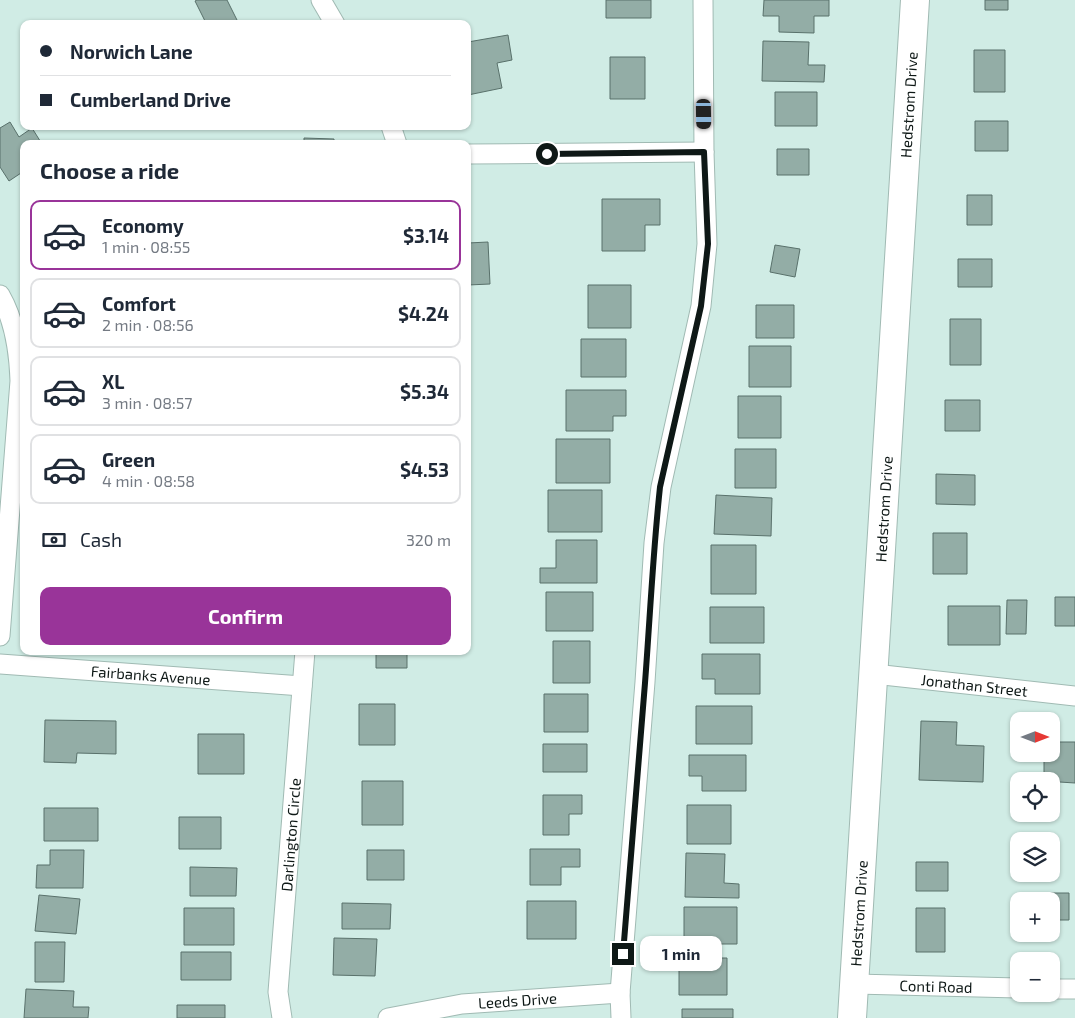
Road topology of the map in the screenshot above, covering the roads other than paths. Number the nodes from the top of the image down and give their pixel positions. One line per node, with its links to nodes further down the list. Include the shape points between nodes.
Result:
1 (321, 0): 4 (street)
2 (703, 0): 5 (street)
3 (915, 0): 11 (street, Hedstrom Drive)
4 (333, 20)
5 (704, 152): 6 (street); 18 (street, via 708,244 701,306 660,487)
6 (471, 154)
7 (0, 295): 8 (street, via 16,340 20,381)
8 (0, 636)
9 (305, 655): 12 (street, Darlington Circle)
10 (0, 664): 12 (street, Fairbanks Avenue)
11 (874, 674): 13 (street, Jonathan Street); 14 (street, Hedstrom Drive)
12 (302, 686): 19 (street, Darlington Circle, via 278,992)
13 (1075, 696)
14 (854, 984): 15 (street, Conti Road); 22 (street, Hedstrom Drive)
15 (1010, 988)
16 (1060, 989): 17 (street)
17 (1075, 989)
18 (620, 993): 20 (street, Leeds Drive, via 462,1004); 21 (street)
19 (282, 1018)
20 (388, 1018)
21 (621, 1018)
22 (852, 1018)

